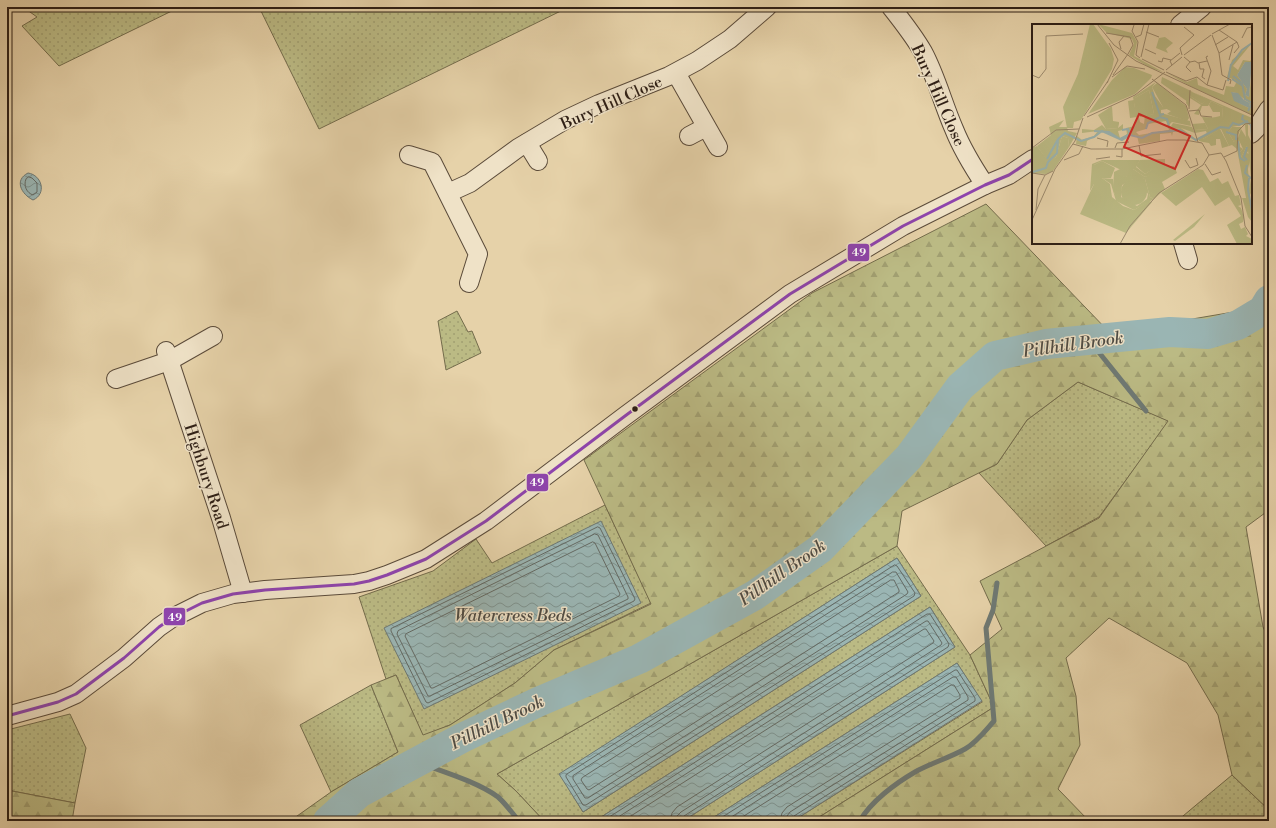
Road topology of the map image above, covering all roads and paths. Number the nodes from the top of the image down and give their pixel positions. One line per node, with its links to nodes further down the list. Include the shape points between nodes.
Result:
1 (767, 7): 5 (street, Bury Hill Close, via 730,39)
2 (891, 7): 15 (street, Bury Hill Close, via 923,52 961,146)
3 (1202, 7): 4 (street)
4 (1181, 24)
5 (676, 73): 7 (street, Bury Hill Close); 10 (street, Bury Hill Close, via 581,112)
6 (1269, 109): 8 (street)
7 (706, 127): 9 (street); 11 (street, Bury Hill Close)
8 (1252, 133)
9 (689, 136)
10 (526, 143): 14 (street); 16 (street, Bury Hill Close, via 470,183)
11 (718, 148)
12 (409, 155): 16 (street, via 432,162)
13 (1032, 160): 15 (street, via 1009,175)
14 (538, 161)
15 (985, 185): 23 (street, via 903,226 790,294 486,522 426,560 362,582)
16 (448, 194): 19 (street, via 478,254)
17 (1183, 244): 18 (street)
18 (1188, 260)
19 (469, 283)
20 (213, 336): 21 (street)
21 (168, 356): 22 (street); 23 (street, Highbury Road)
22 (116, 379)
23 (243, 593): 24 (street, via 202,603 172,618 76,694 58,702)
24 (7, 716)

